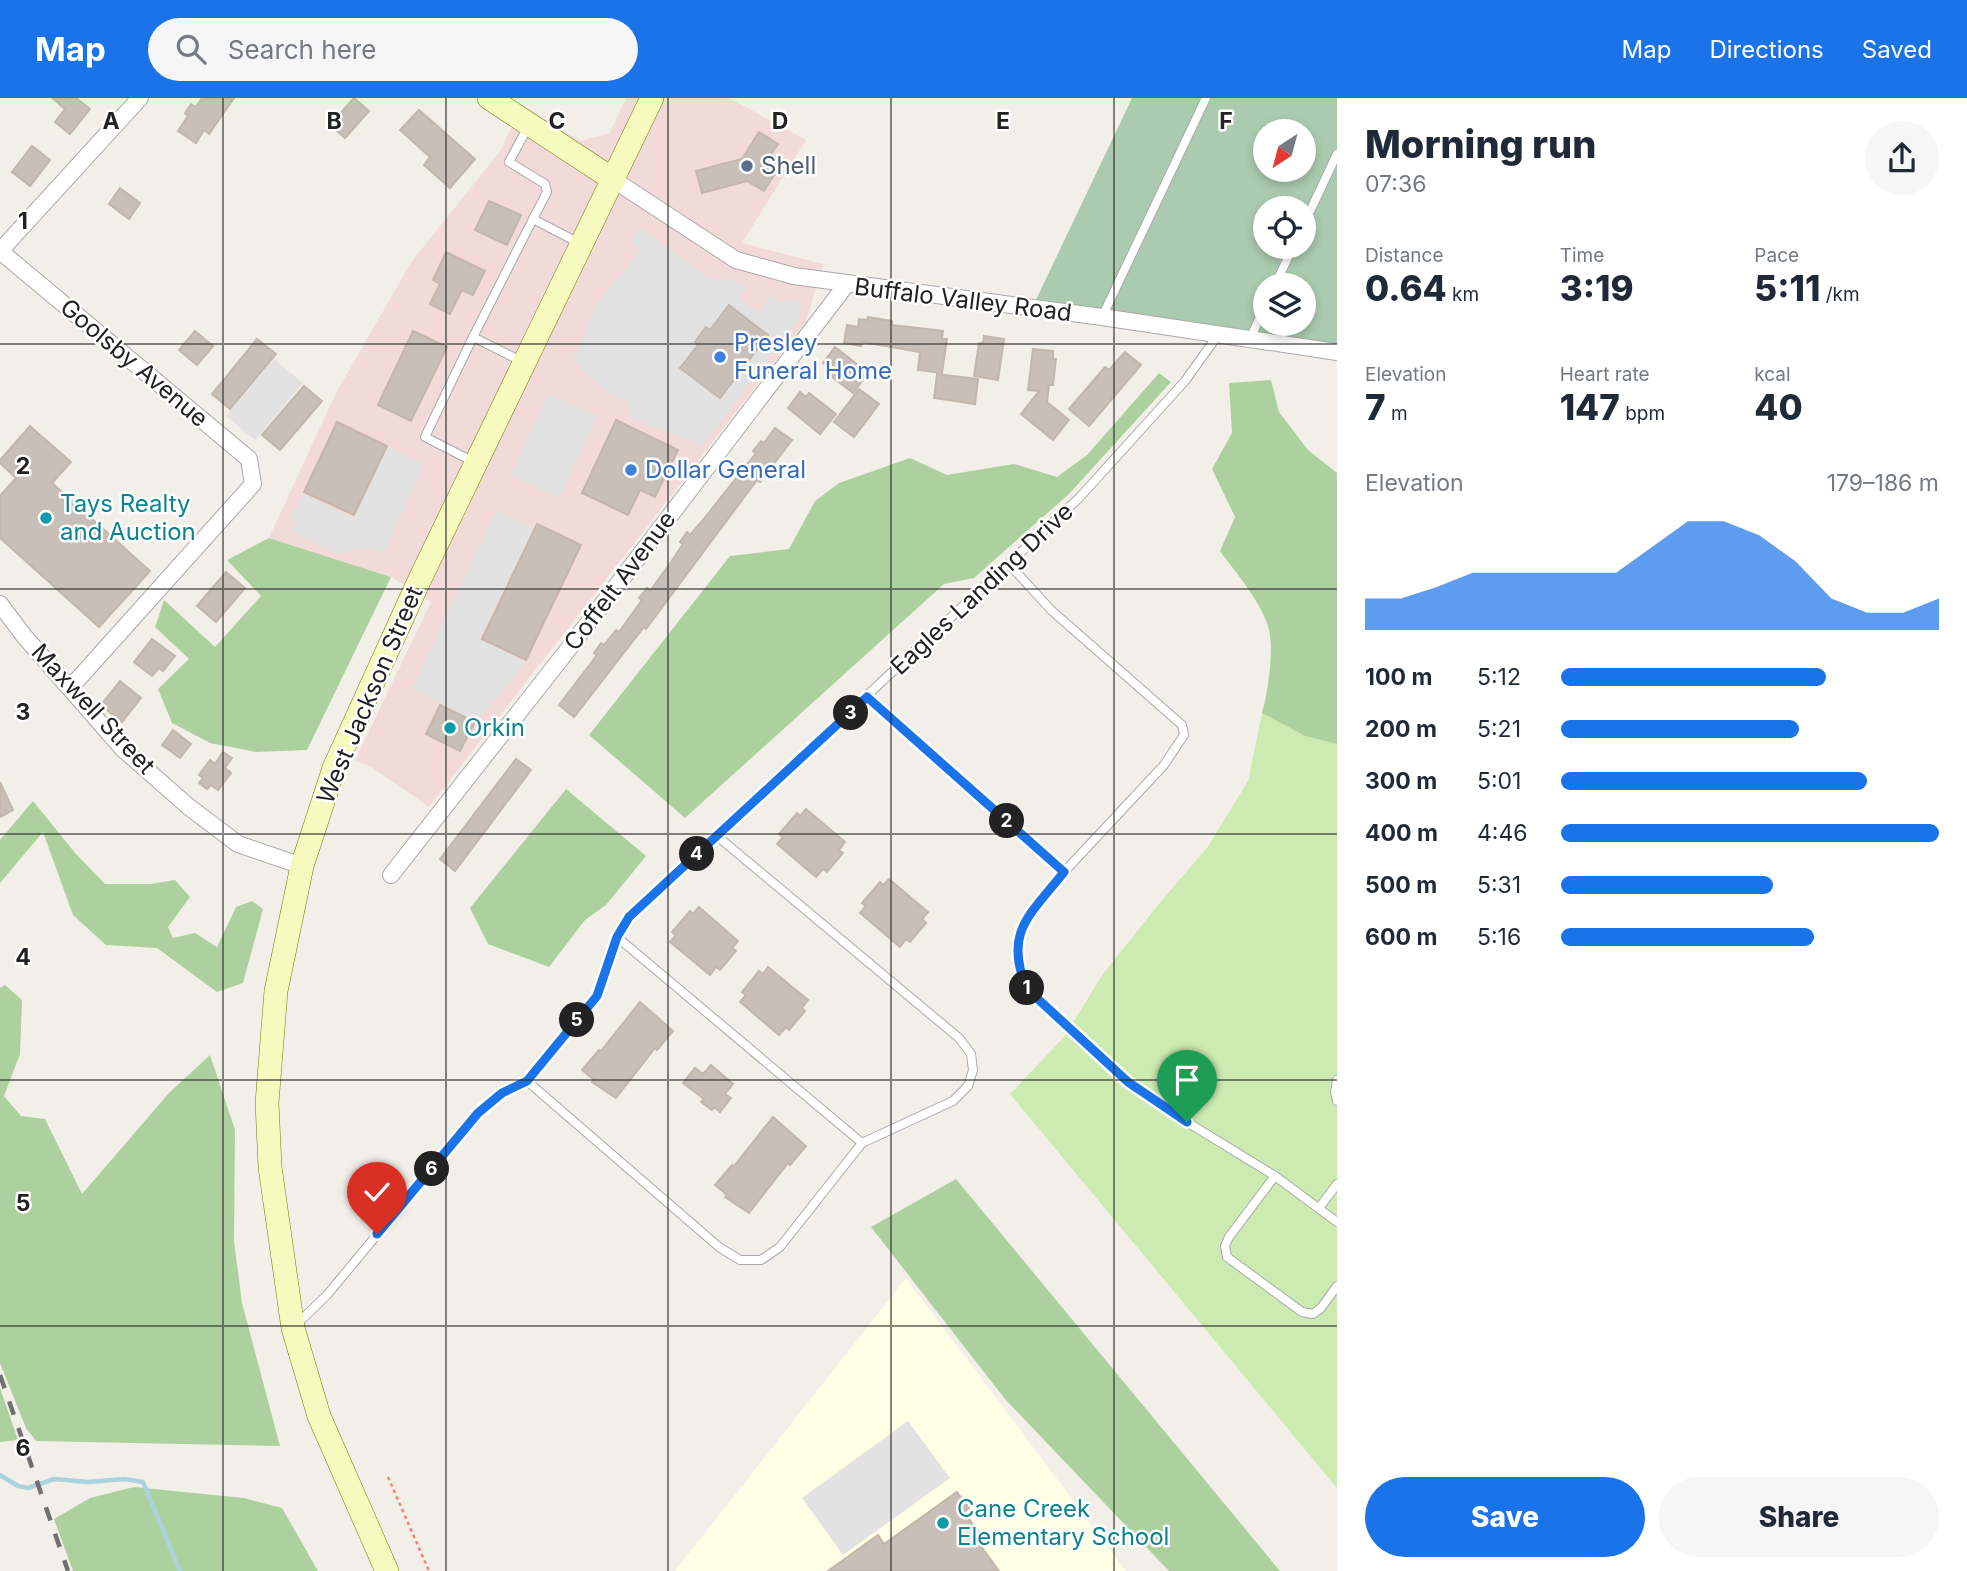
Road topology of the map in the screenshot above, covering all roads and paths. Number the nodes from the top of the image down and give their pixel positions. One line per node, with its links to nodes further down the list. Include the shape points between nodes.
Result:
1 (140, 98): 11 (street)
2 (489, 98): 5 (street)
3 (652, 98): 7 (street, West Jackson Street)
4 (1206, 98): 13 (lane)
5 (529, 124): 7 (street); 9 (lane, via 509,162 545,184 547,192)
6 (1337, 154): 8 (lane)
7 (614, 180): 10 (street, West Jackson Street); 12 (street, Buffalo Valley Road, via 736,260)
8 (1316, 199)
9 (533, 219): 10 (lane); 16 (lane)
10 (583, 244): 19 (street, West Jackson Street)
11 (0, 251): 23 (street, Goolsby Avenue, via 249,459 253,484)
12 (846, 285): 13 (street, Buffalo Valley Road); 28 (street, Coffelt Avenue)
13 (1101, 317): 15 (street, Buffalo Valley Road)
14 (1253, 332): 17 (lane)
15 (1219, 335): 17 (street, Buffalo Valley Road); 21 (lane, Eagles Landing Drive, via 1185,381 1079,498)
16 (473, 337): 19 (lane); 20 (lane, via 425,437)
17 (1250, 339): 18 (street, Buffalo Valley Road)
18 (1337, 352)
19 (525, 363): 20 (street, West Jackson Street)
20 (477, 463): 26 (street, West Jackson Street, via 334,768)
21 (1009, 564): 24 (lane, Eagles Landing Drive); 27 (lane, via 1051,610 1182,725 1184,735 1164,765)
22 (0, 604): 23 (street, Maxwell Street)
23 (71, 687): 26 (street, Maxwell Street, via 123,749 189,807 237,844)
24 (867, 697): 25 (lane, Eagles Landing Drive); 27 (lane)
25 (717, 836): 29 (lane, Eagles Landing Drive, via 629,917); 33 (lane, via 959,1038 971,1054 968,1086 953,1101)
26 (302, 866): 39 (street, West Jackson Street, via 276,991 267,1103 270,1167)
27 (1064, 872): 34 (lane, via 1028,917 1016,944 1027,989 1128,1082)
28 (391, 875)
29 (617, 937): 31 (lane, Eagles Landing Drive, via 597,996); 33 (lane)
30 (1337, 1080): 32 (lane)
31 (527, 1081): 33 (lane, via 719,1247 740,1260 761,1261 780,1247); 39 (lane, Eagles Landing Drive, via 502,1093 478,1113 327,1295)
32 (1337, 1101)
33 (862, 1143)
34 (1275, 1176): 36 (lane); 38 (lane, via 1229,1237 1227,1256 1302,1312 1313,1314)
35 (1337, 1184): 36 (lane)
36 (1319, 1208): 37 (lane)
37 (1337, 1222)
38 (1337, 1286)
39 (293, 1328): 41 (street, West Jackson Street, via 319,1416)
40 (388, 1478): 42 (path)
41 (387, 1571)
42 (429, 1571)

